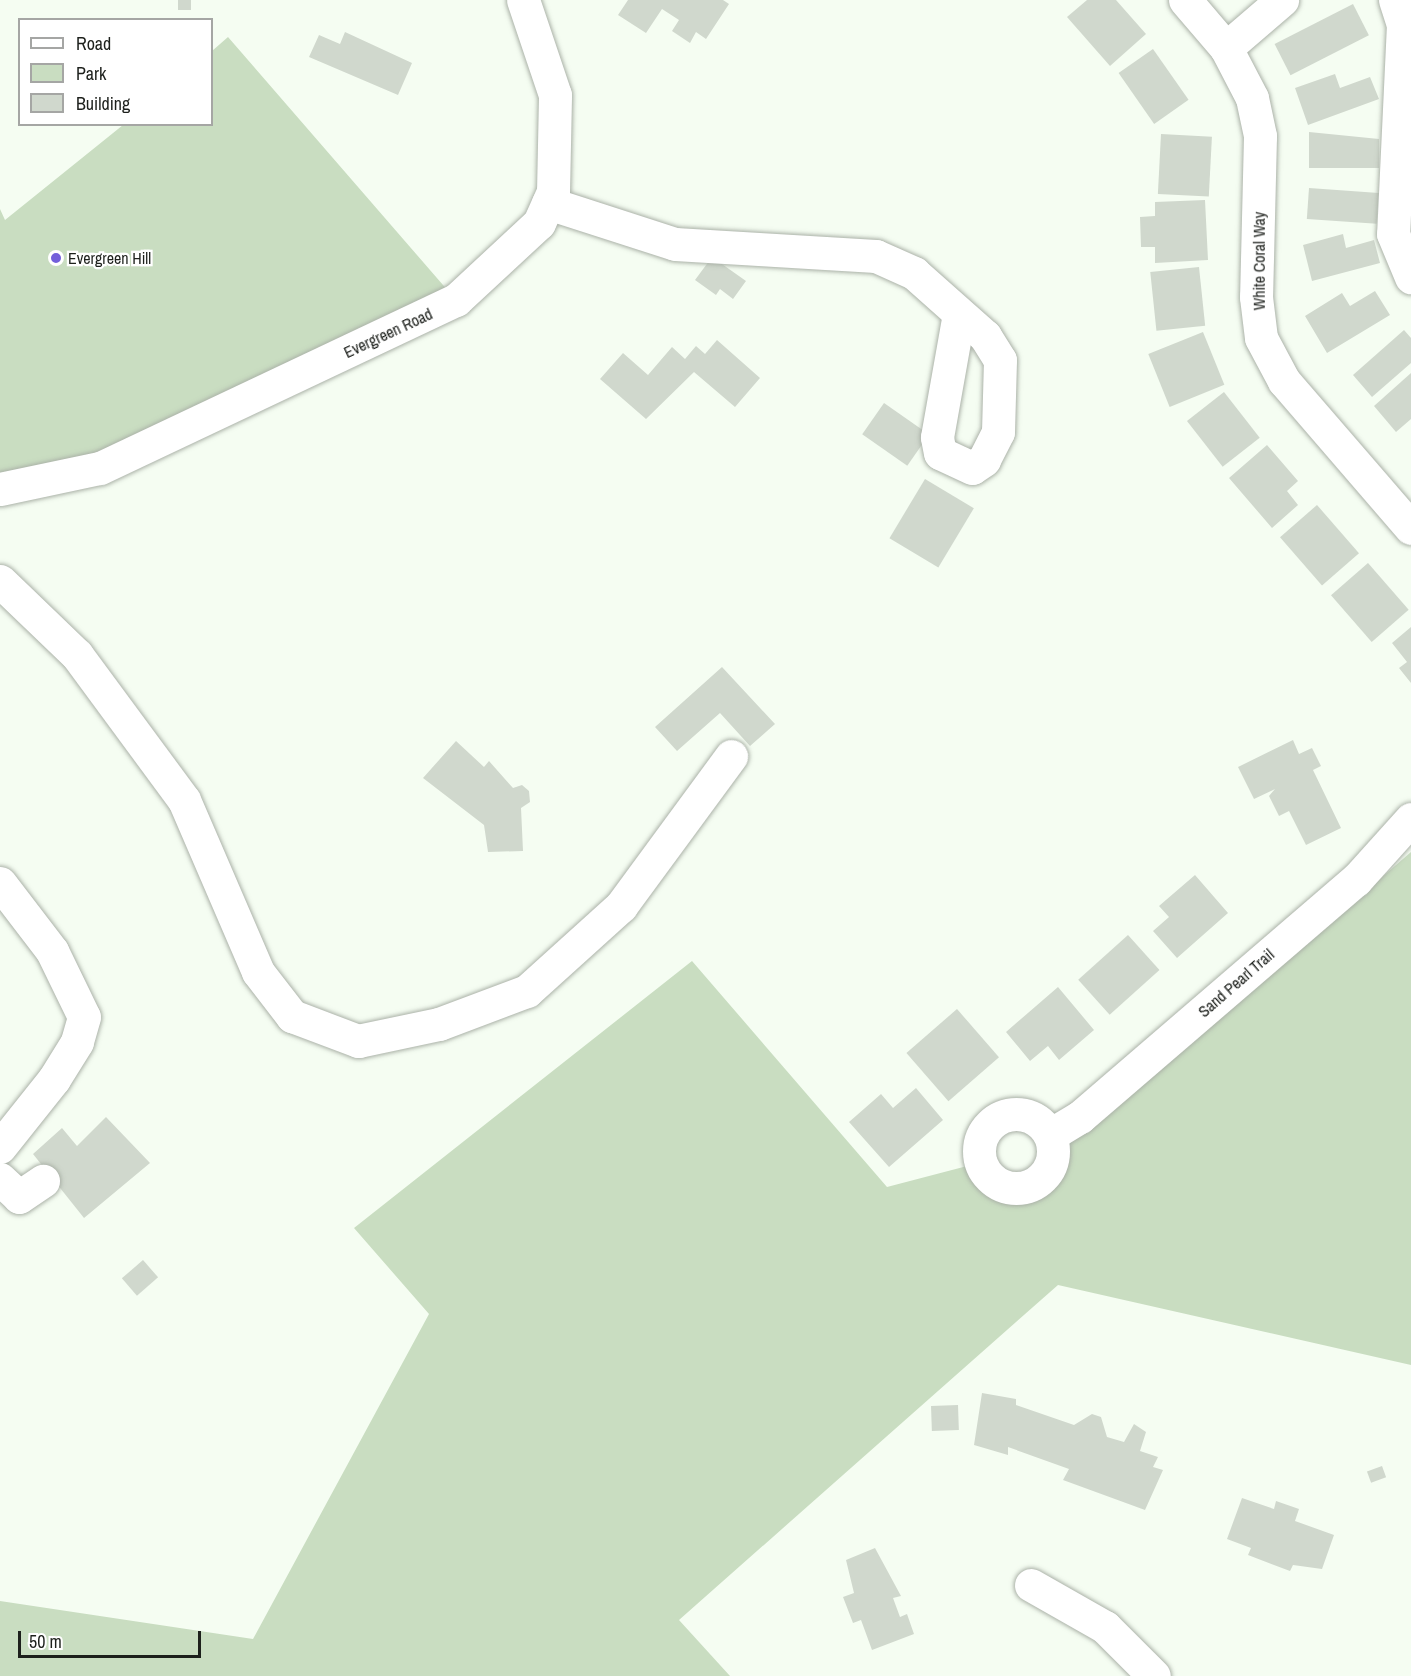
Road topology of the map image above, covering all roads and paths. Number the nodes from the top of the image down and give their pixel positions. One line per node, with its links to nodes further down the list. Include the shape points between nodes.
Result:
1 (523, 0): 6 (street, Evergreen Road, via 555,95 558,136)
2 (1185, 0): 5 (street, White Coral Way)
3 (1282, 0): 5 (street)
4 (1395, 0): 7 (street, via 1403,24 1393,234)
5 (1226, 48): 10 (street, White Coral Way, via 1252,98 1260,136 1256,297 1261,338 1284,381)
6 (548, 203): 8 (street, via 675,244 876,256 914,273); 9 (street, Evergreen Road, via 539,223 456,300 100,468)
7 (1411, 277)
8 (959, 314)
9 (0, 489)
10 (1409, 522)
11 (0, 581): 12 (street, via 77,655 184,800 258,972 292,1016 358,1041 439,1024 527,991 621,906)
12 (731, 756)
13 (1411, 819): 15 (street, Sand Pearl Trail, via 1356,880 1080,1117)
14 (0, 883): 16 (street, via 52,951 84,1017 77,1042 54,1079)
15 (1050, 1135)
16 (0, 1147)
17 (0, 1179): 18 (street, via 19,1197)
18 (43, 1181)
19 (1031, 1585): 20 (street, via 1105,1627)
20 (1154, 1676)

